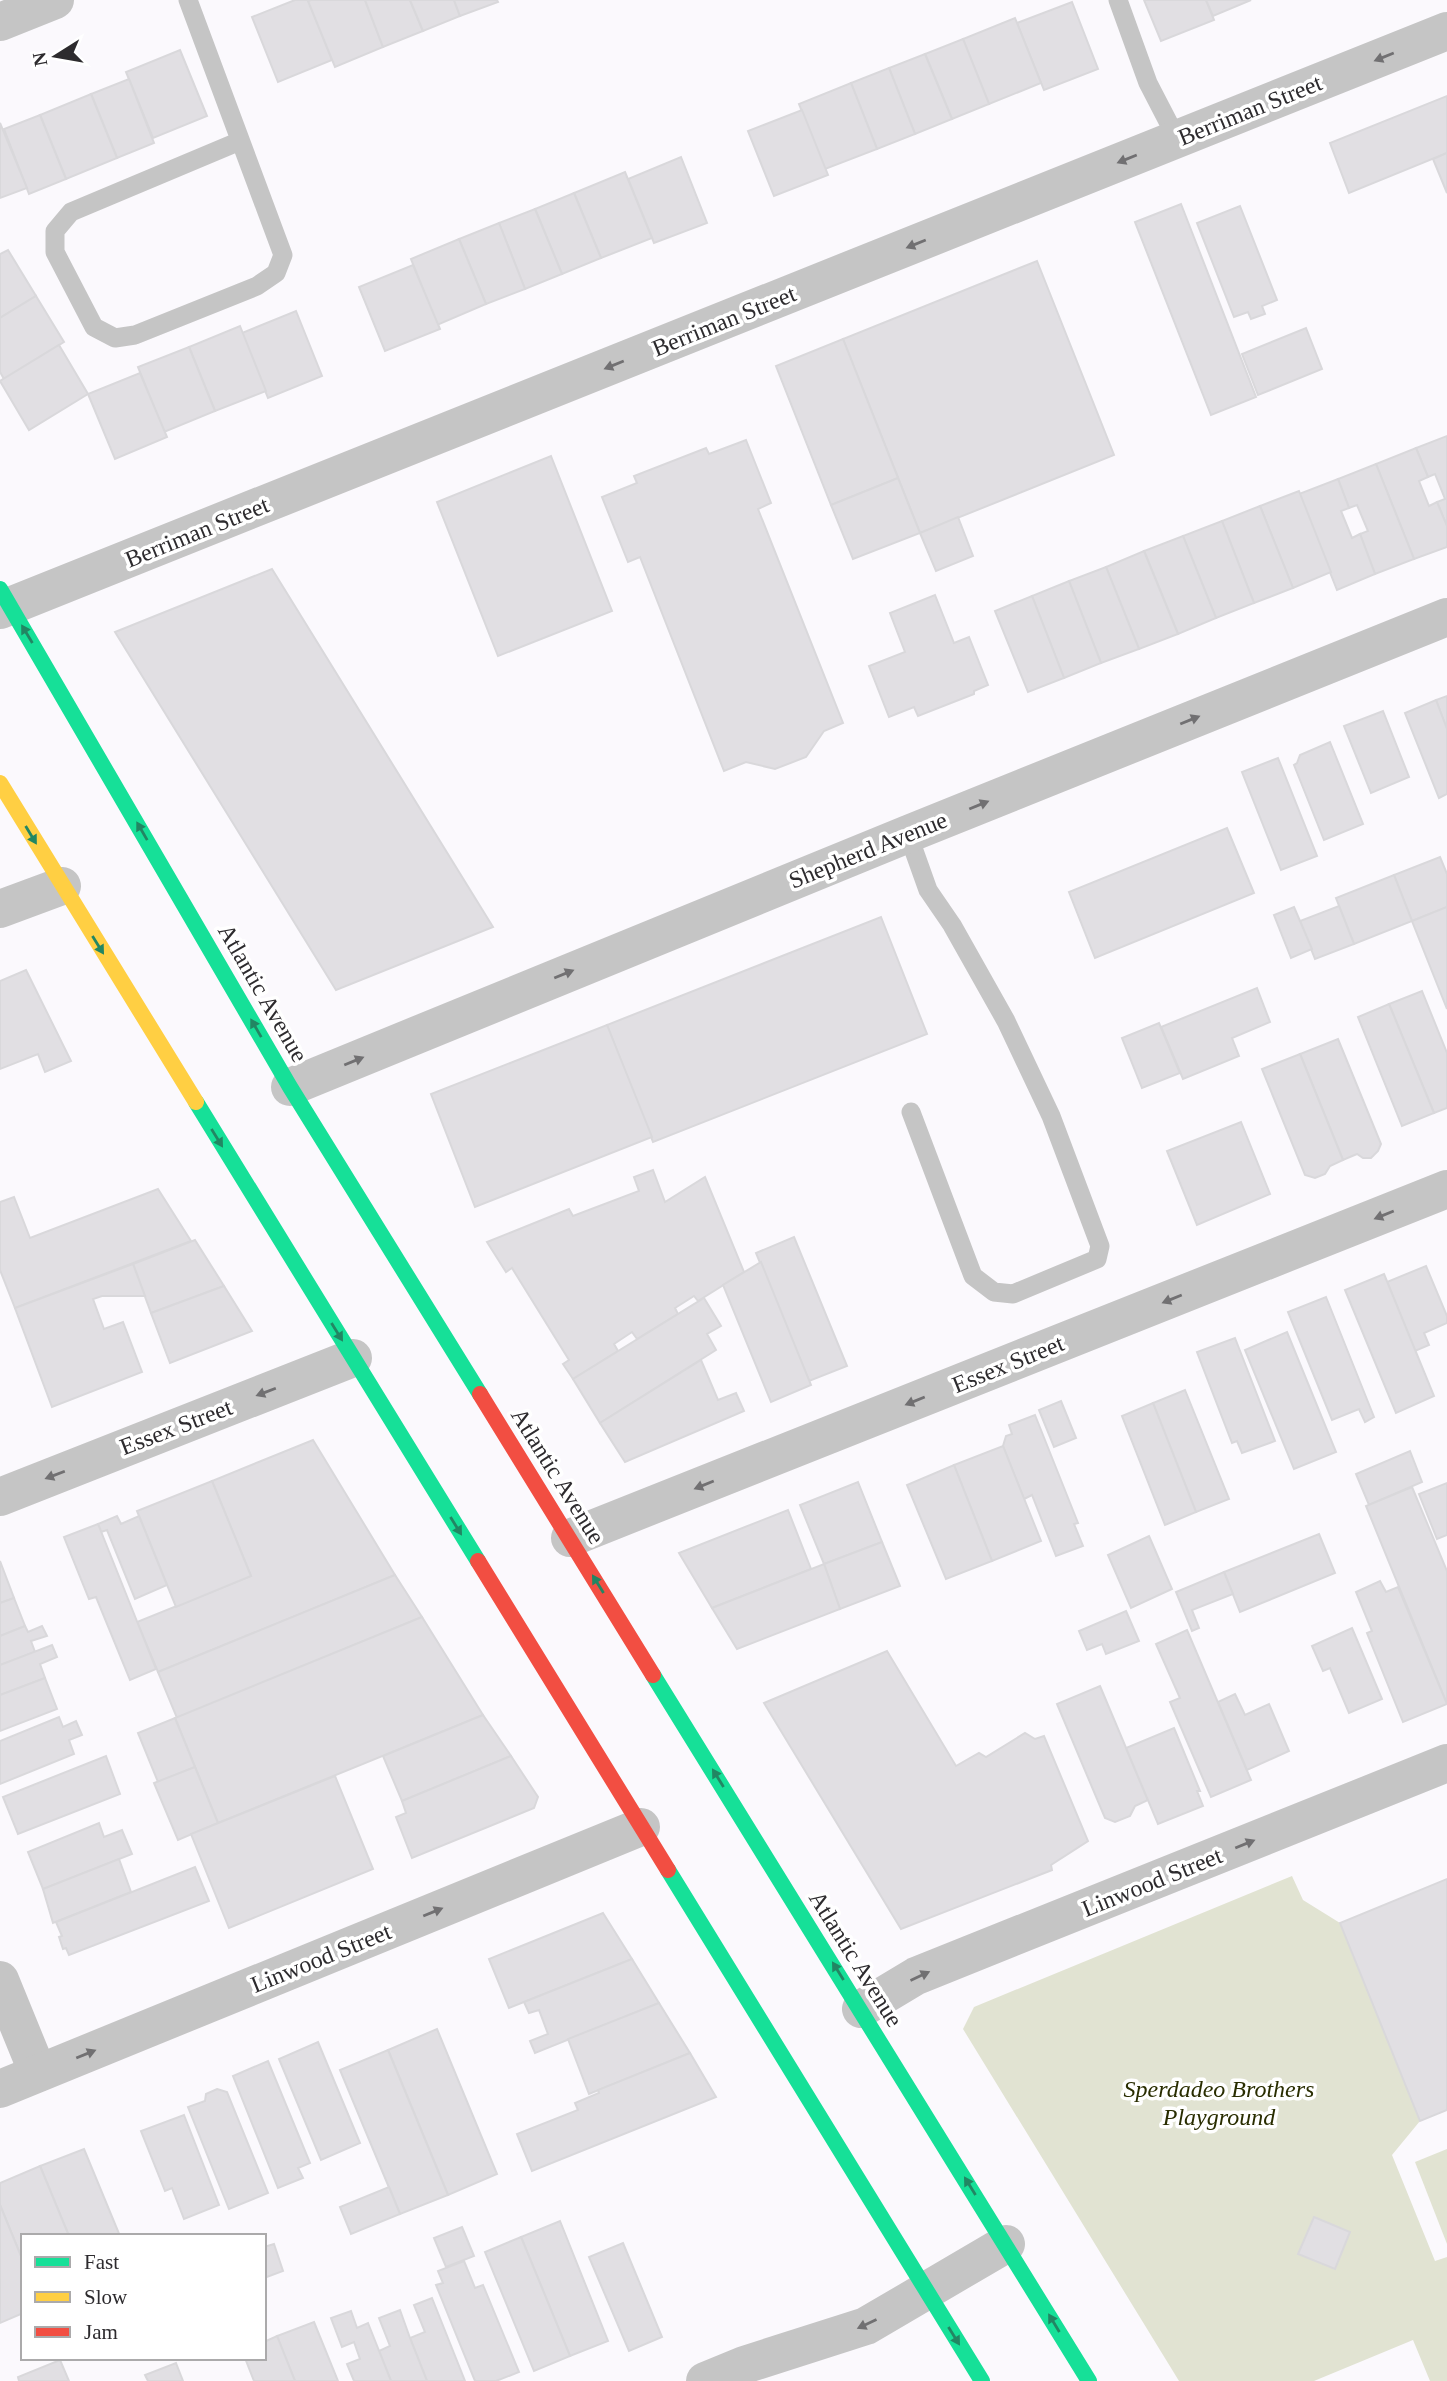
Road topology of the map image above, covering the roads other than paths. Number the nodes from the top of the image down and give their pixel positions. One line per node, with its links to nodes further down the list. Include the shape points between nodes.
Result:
1 (55, 0): 4 (street)
2 (187, 0): 7 (lane)
3 (1118, 0): 6 (lane, via 1148,83)
4 (0, 22)
5 (1447, 31): 6 (street, Berriman Street, one-way to 6)
6 (1177, 139): 8 (street, Berriman Street, one-way to 8)
7 (240, 141): 7 (lane, via 283,255 276,273 257,286 135,335 115,338 94,327 55,252 55,231 71,212)
8 (3, 602): 14 (main road, Atlantic Avenue, one-way to 8)
9 (1447, 617): 11 (street, Shepherd Avenue, one-way to 9)
10 (0, 783): 12 (main road, one-way to 12)
11 (908, 834): 14 (street, Shepherd Avenue, one-way to 11); 15 (lane, via 928,890 1006,1021 1051,1116 1100,1246 1097,1259 1013,1294 994,1292 973,1276)
12 (62, 886): 13 (street); 17 (main road, one-way to 17)
13 (0, 909)
14 (290, 1087): 19 (main road, Atlantic Avenue)
15 (911, 1112)
16 (1447, 1189): 19 (street, Essex Street, one-way to 19)
17 (353, 1358): 18 (street, Essex Street, one-way to 18); 21 (main road, one-way to 21)
18 (0, 1497)
19 (570, 1538): 23 (main road, Atlantic Avenue, one-way to 19)
20 (1447, 1763): 23 (street, Linwood Street, one-way to 20, via 916,1976)
21 (642, 1827): 24 (street, Linwood Street, one-way to 21); 27 (main road)
22 (0, 1980): 24 (street)
23 (861, 2009): 26 (main road, Atlantic Avenue, one-way to 23)
24 (38, 2073): 25 (street, Linwood Street)
25 (0, 2089)
26 (1006, 2244): 27 (street); 30 (main road, Atlantic Avenue, one-way to 26)
27 (926, 2291): 28 (street, one-way to 28, via 866,2326); 29 (main road, one-way to 29)
28 (705, 2381)
29 (982, 2381)
30 (1089, 2381)

